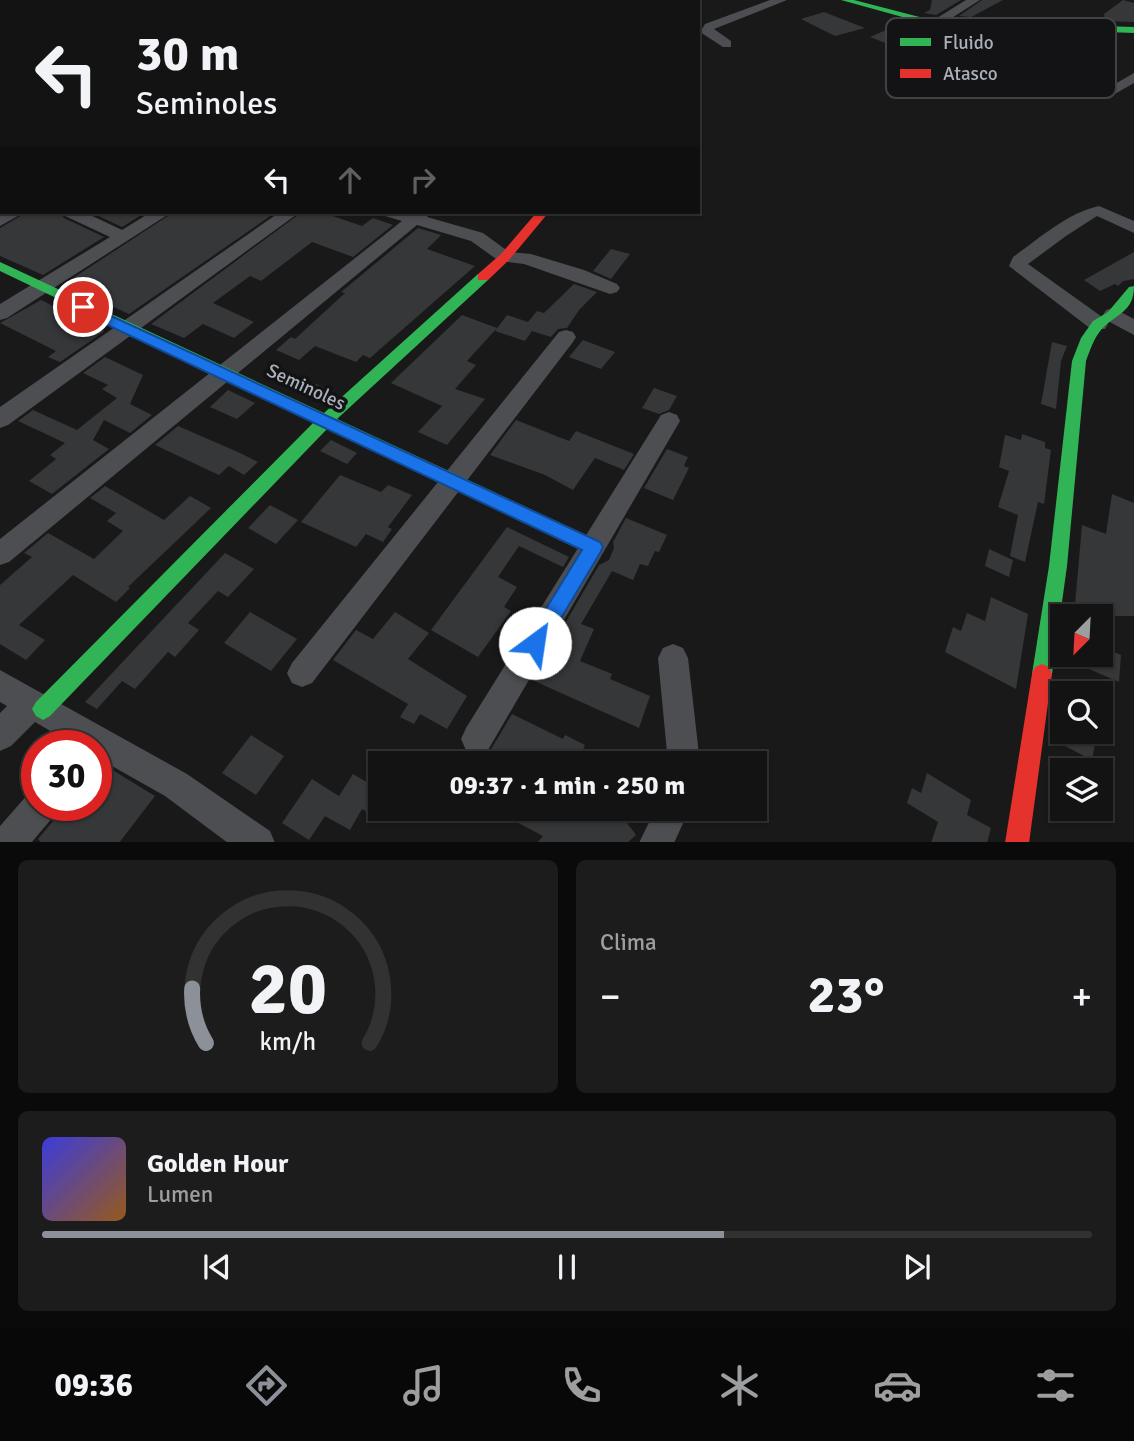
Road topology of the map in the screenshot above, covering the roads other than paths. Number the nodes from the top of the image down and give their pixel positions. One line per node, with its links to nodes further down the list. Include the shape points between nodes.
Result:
1 (781, 0): 8 (street, via 709,27 706,32)
2 (974, 0): 5 (street)
3 (856, 1): 4 (street)
4 (917, 18)
5 (943, 18)
6 (1116, 29): 7 (street)
7 (1134, 30)
8 (727, 44)
9 (1134, 77): 10 (street)
10 (1116, 87)
11 (75, 214): 17 (street)
12 (160, 214): 17 (street)
13 (288, 214): 25 (street)
14 (541, 214): 18 (street)
15 (419, 216): 18 (street, via 477,237); 28 (street)
16 (1134, 228): 24 (street, via 1093,211 1018,266)
17 (123, 237): 20 (street)
18 (505, 257): 21 (street, via 538,262); 30 (street)
19 (0, 266): 20 (street, Seminoles)
20 (40, 287): 23 (street); 25 (street, Seminoles)
21 (610, 288)
22 (1134, 290): 24 (street)
23 (0, 313)
24 (1105, 319): 26 (street); 49 (street, via 1088,338 1079,361 1058,566)
25 (126, 328): 28 (street, Seminoles); 29 (street)
26 (1134, 328)
27 (566, 337): 32 (street)
28 (225, 373): 30 (street, Seminoles); 34 (street)
29 (0, 419)
30 (326, 420): 32 (street, Seminoles); 38 (street)
31 (668, 421): 33 (street)
32 (454, 482): 33 (street, Seminoles); 36 (street)
33 (593, 547): 41 (street)
34 (0, 554)
35 (673, 658): 43 (street)
36 (302, 673)
37 (0, 685): 38 (street)
38 (36, 707): 39 (street); 40 (street)
39 (74, 730)
40 (0, 735)
41 (477, 739)
42 (112, 751): 47 (street, via 176,785)
43 (683, 751)
44 (27, 821): 46 (street)
45 (667, 821): 48 (street)
46 (8, 842)
47 (258, 842)
48 (656, 842)
49 (1017, 842)

